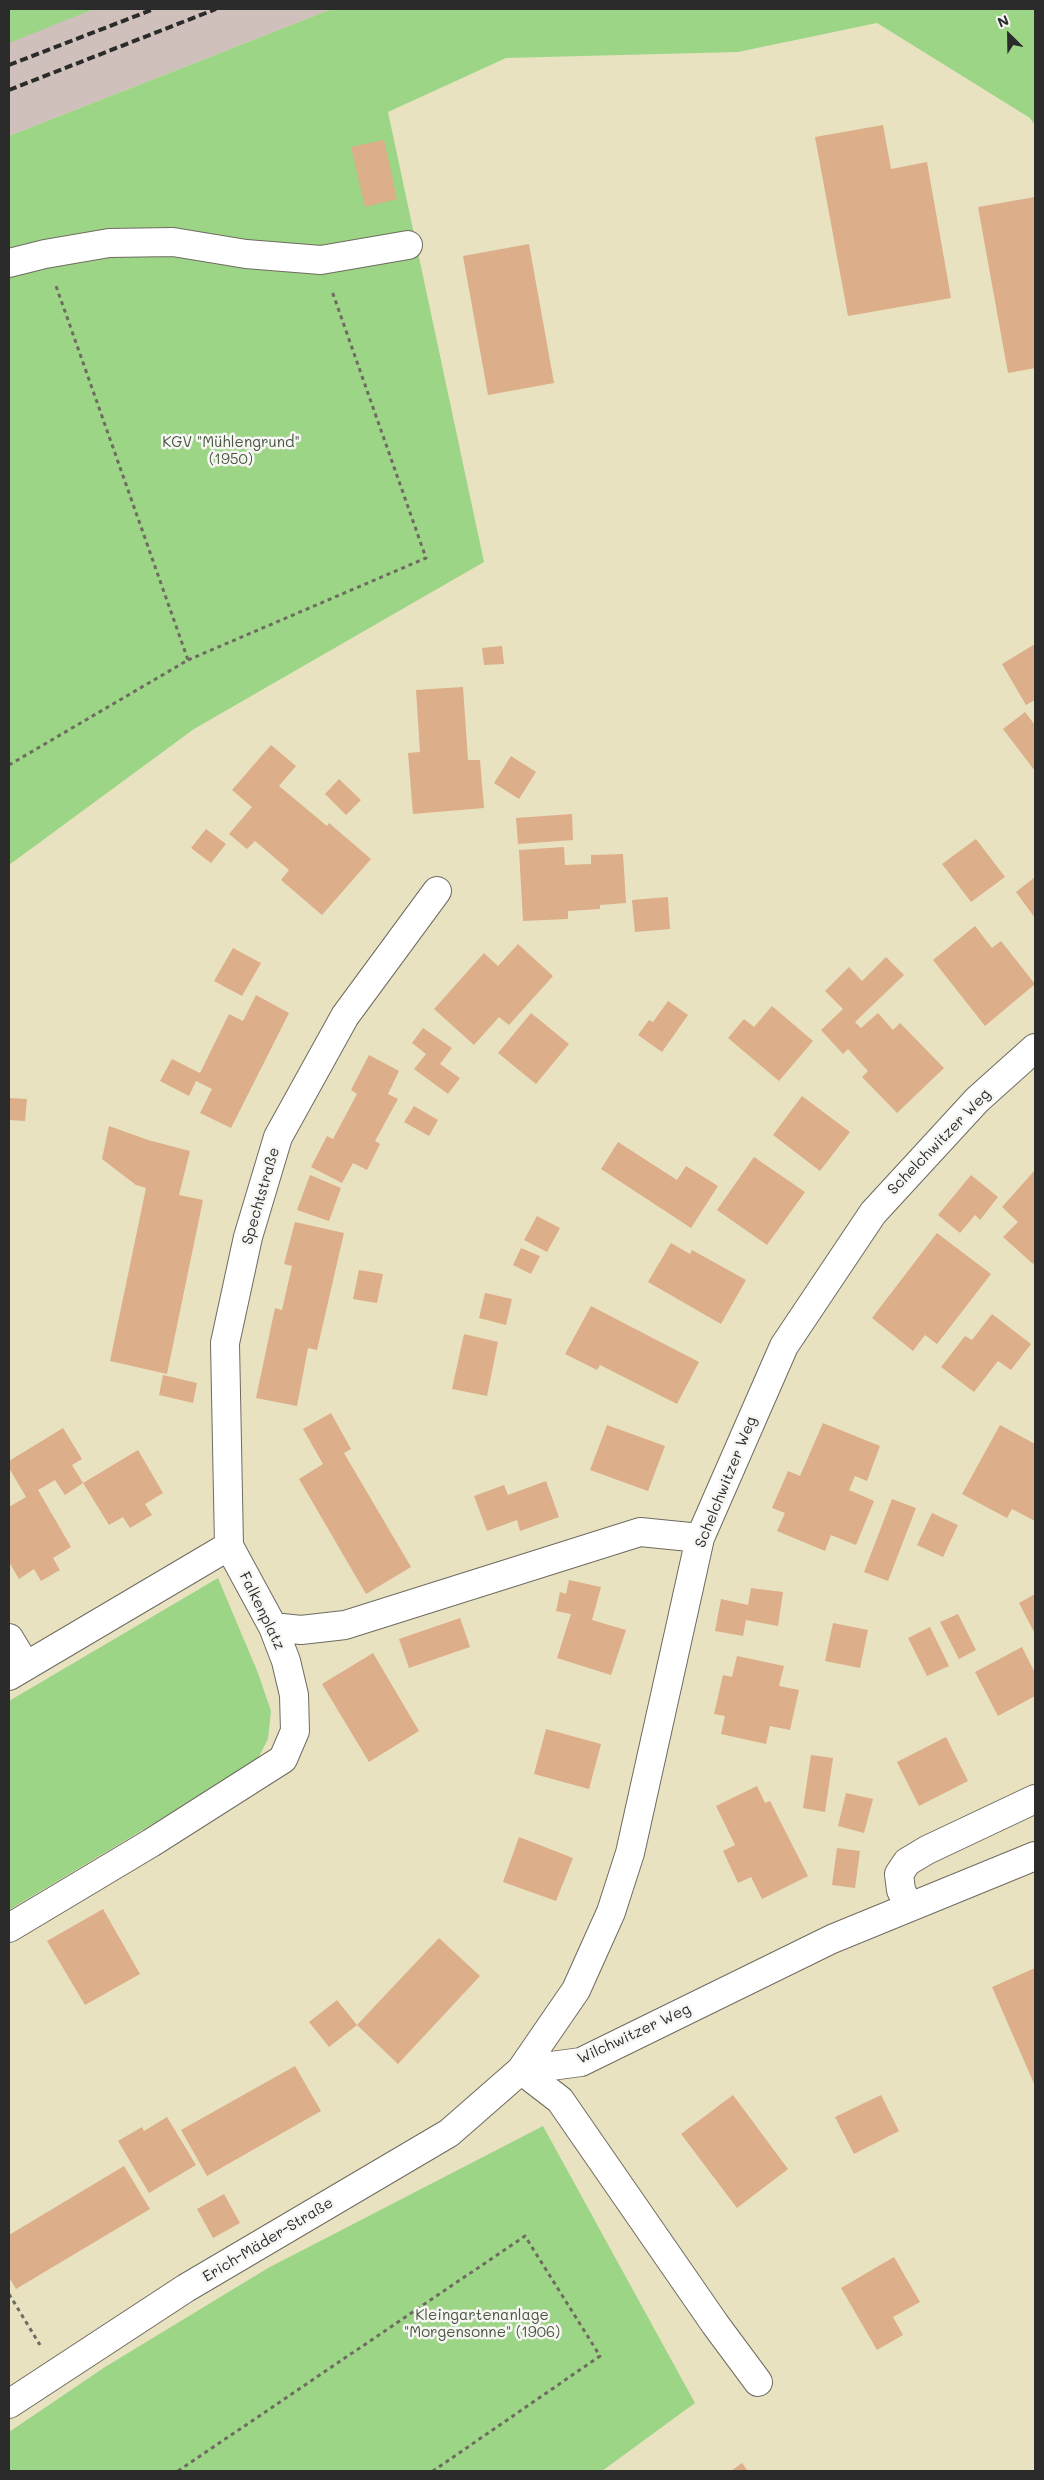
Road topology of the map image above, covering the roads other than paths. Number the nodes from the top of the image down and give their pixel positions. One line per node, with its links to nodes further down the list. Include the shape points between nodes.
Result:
1 (408, 245): 2 (street, via 321,260 246,254 173,242 109,243)
2 (9, 263)
3 (437, 891): 6 (street, Spechtstraße, via 344,1016 278,1136 248,1237 225,1343)
4 (1035, 1048): 5 (street, Schelchwitzer Weg, via 977,1100 873,1213 784,1346)
5 (700, 1538): 7 (street, via 640,1532 345,1626 301,1630); 14 (street, Schelchwitzer Weg, via 630,1852 611,1912 576,1990)
6 (228, 1546): 7 (street, Falkenplatz); 9 (street)
7 (274, 1627): 13 (street, Falkenplatz, via 294,1695 295,1731 283,1758)
8 (9, 1638): 9 (street)
9 (18, 1671)
10 (1035, 1799): 12 (street, via 907,1862 899,1874 901,1890)
11 (1035, 1856): 12 (street, Wilchwitzer Weg)
12 (909, 1907): 14 (street, Wilchwitzer Weg, via 832,1939 581,2062)
13 (9, 1928)
14 (521, 2070): 15 (street, via 560,2100); 16 (street, Erich-Mäder-Straße, via 449,2133 186,2288)
15 (758, 2382)
16 (9, 2404)

